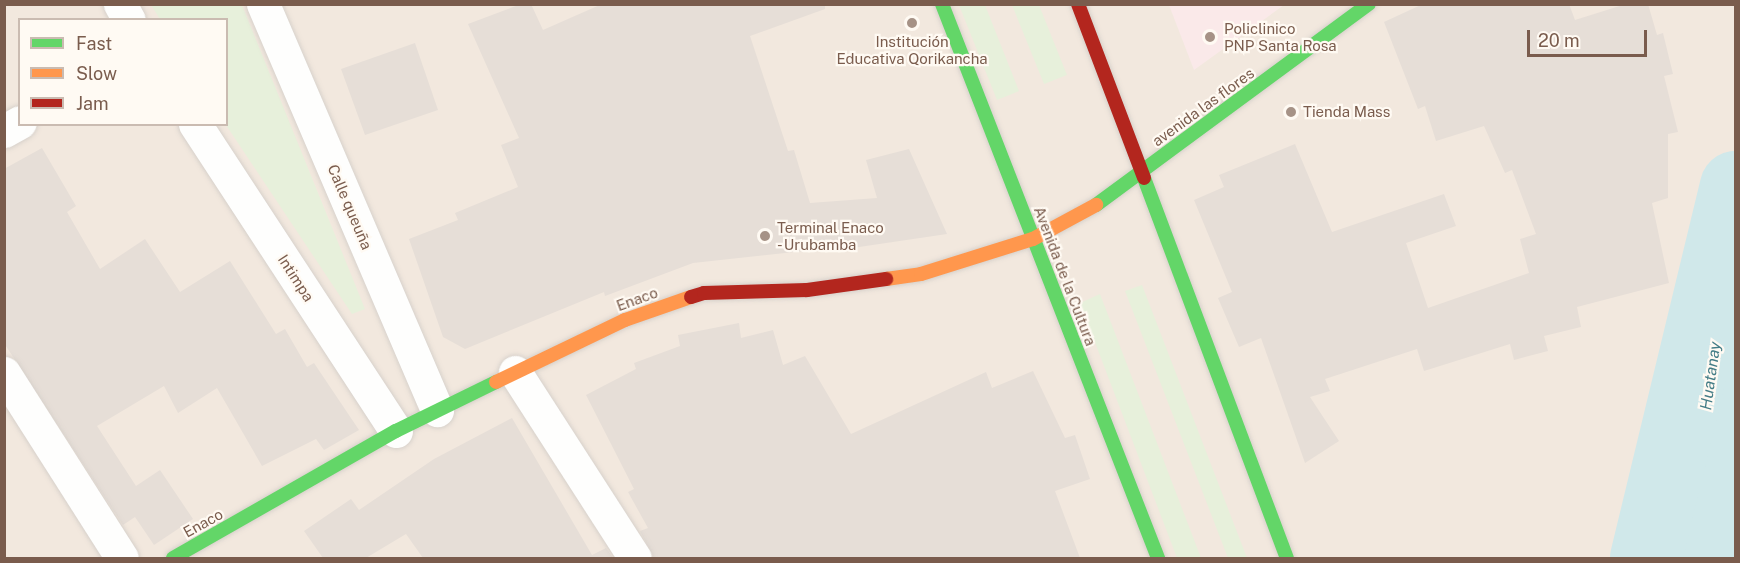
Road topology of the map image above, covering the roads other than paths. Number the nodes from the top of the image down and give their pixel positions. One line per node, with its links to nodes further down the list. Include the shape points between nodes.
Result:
1 (120, 4): 6 (street)
2 (263, 4): 14 (street, Calle queuña)
3 (942, 4): 11 (main road, Avenida de la Cultura)
4 (1078, 4): 10 (main road)
5 (1369, 4): 10 (main road, avenida las flores)
6 (128, 18)
7 (18, 123): 9 (street)
8 (196, 126): 15 (street, Intimpa)
9 (4, 131)
10 (1143, 171): 11 (main road, Enaco, via 1088,211); 20 (main road)
11 (1034, 239): 12 (main road, Enaco, via 921,274 807,290 704,293 625,320); 19 (main road, Avenida de la Cultura)
12 (515, 372): 14 (main road, Enaco); 18 (street)
13 (4, 373): 16 (street)
14 (437, 410): 15 (main road, Enaco)
15 (396, 431): 17 (main road, Enaco)
16 (122, 558)
17 (173, 558)
18 (635, 558)
19 (1158, 558)
20 (1287, 558)

